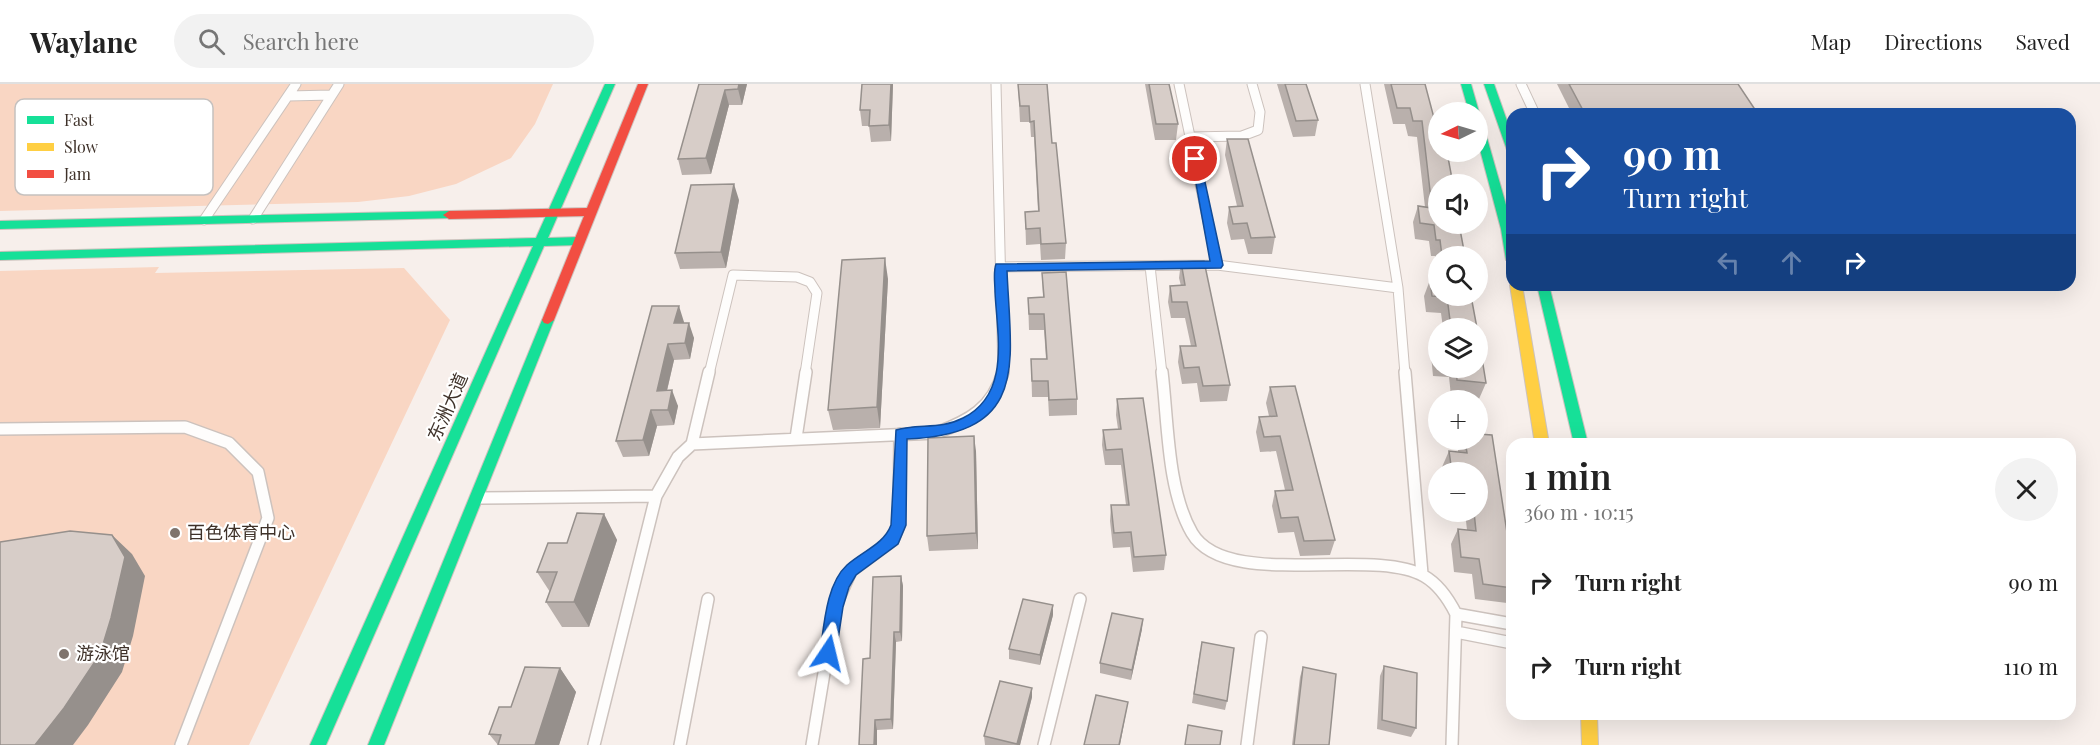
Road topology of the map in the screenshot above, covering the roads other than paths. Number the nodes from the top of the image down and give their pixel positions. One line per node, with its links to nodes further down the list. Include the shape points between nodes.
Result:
1 (296, 84): 13 (lane)
2 (339, 84): 12 (lane)
3 (610, 84): 19 (street, 东洲大道)
4 (643, 84): 20 (street)
5 (996, 84): 30 (lane)
6 (1179, 84): 17 (lane)
7 (1252, 84): 17 (lane, via 1260,111 1258,130 1242,136)
8 (1365, 84): 31 (lane)
9 (1466, 84): 14 (street)
10 (1489, 84): 16 (street)
11 (1521, 84): 15 (lane)
12 (332, 95): 13 (lane); 21 (lane)
13 (288, 96): 22 (lane)
14 (1471, 102)
15 (1532, 108)
16 (1506, 125)
17 (1190, 137): 28 (lane)
18 (1488, 160): 24 (street)
19 (554, 212): 20 (street); 21 (street); 26 (street, 东洲大道)
20 (591, 212): 25 (street)
21 (253, 219): 22 (street)
22 (204, 220): 23 (street)
23 (0, 225)
24 (1506, 225)
25 (579, 241): 26 (street); 41 (street)
26 (540, 243): 27 (street); 52 (street, 东洲大道)
27 (0, 256)
28 (1217, 265): 29 (lane); 31 (lane)
29 (1150, 266): 30 (lane); 42 (lane, via 1177,499 1194,537 1216,556 1250,562 1395,568)
30 (1001, 267): 35 (lane, via 1004,369 1000,388 983,411 969,421 936,433)
31 (1398, 288): 42 (lane)
32 (1517, 291): 37 (street)
33 (1544, 291): 38 (street)
34 (0, 429): 51 (lane, via 185,427 229,443 258,472 268,518)
35 (900, 434): 36 (lane); 56 (lane, via 899,525 893,540 851,571 842,586)
36 (796, 438): 39 (lane); 39 (lane, via 817,293 810,282 797,277 733,275)
37 (1541, 438)
38 (1580, 438)
39 (692, 444): 40 (lane, via 678,457)
40 (656, 496): 41 (lane); 54 (lane)
41 (476, 498): 53 (street)
42 (1422, 574): 45 (lane, via 1450,602)
43 (708, 599): 55 (lane)
44 (1080, 599): 57 (lane)
45 (1456, 614): 46 (lane); 47 (lane)
46 (1506, 623)
47 (1455, 633): 49 (lane); 59 (lane)
48 (1261, 637): 58 (lane)
49 (1506, 642)
50 (1589, 720): 60 (street)
51 (181, 745)
52 (318, 745)
53 (376, 745)
54 (594, 745)
55 (680, 745)
56 (812, 745)
57 (1044, 745)
58 (1247, 745)
59 (1452, 745)
60 (1590, 745)

